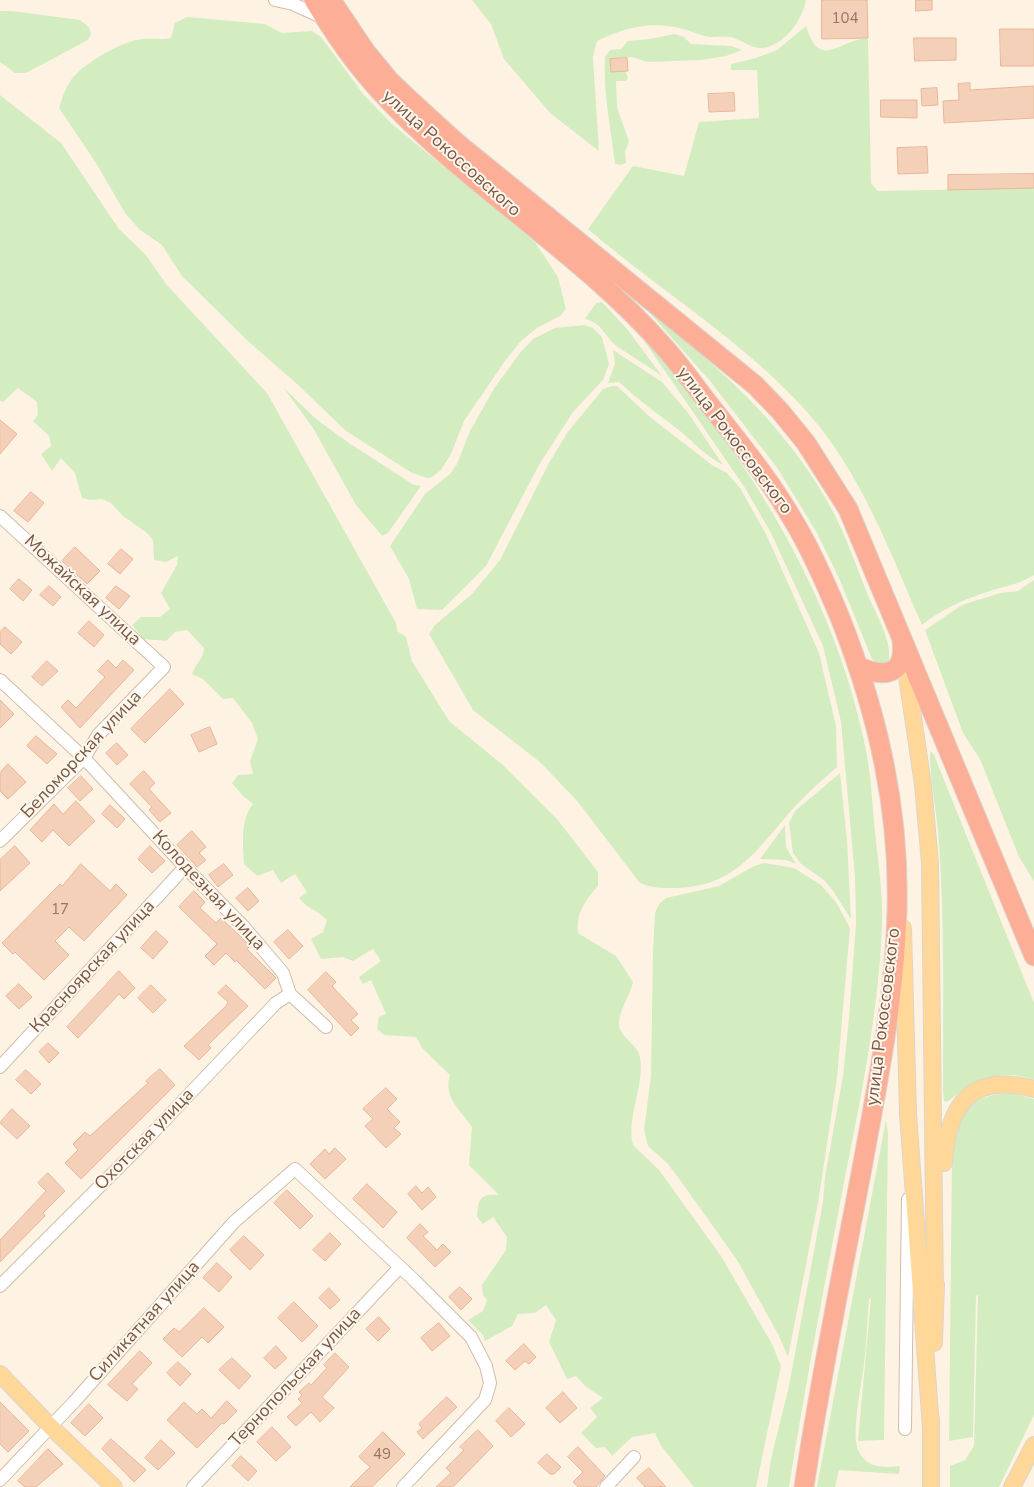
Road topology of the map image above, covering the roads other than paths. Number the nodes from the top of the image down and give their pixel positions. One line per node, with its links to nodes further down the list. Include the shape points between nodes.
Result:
1 (275, 0): 4 (street, via 293,4)
2 (314, 0): 4 (highway, улица Рокоссовского)
3 (330, 0): 6 (highway, улица Рокоссовского, via 389,80 417,107 571,236 720,354 780,411 806,443 848,509)
4 (326, 19): 8 (highway, улица Рокоссовского, via 360,68 403,113 621,302 666,349 754,461 795,523 821,574)
5 (0, 516): 7 (street, Можайская улица)
6 (903, 648): 8 (highway, via 901,663 890,672 871,672); 14 (highway, улица Рокоссовского); 22 (main road, via 930,863)
7 (164, 667): 10 (street, Беломорская улица, via 98,735)
8 (859, 667): 12 (highway, улица Рокоссовского, via 882,752)
9 (0, 680): 10 (street, Колодезная улица)
10 (84, 758): 11 (street, Беломорская улица); 13 (street, Колодезная улица)
11 (0, 841)
12 (897, 858): 19 (main road, via 906,966); 34 (highway, улица Рокоссовского, via 895,964 884,1047)
13 (185, 867): 15 (street, Колодезная улица, via 244,927 283,973); 17 (street, Красноярская улица)
14 (1034, 956)
15 (290, 994): 16 (street, Колодезная улица); 21 (street, Охотская улица, via 276,1003)
16 (326, 1027)
17 (0, 1068)
18 (1034, 1089): 22 (main road, via 1010,1084 989,1086 969,1095 954,1111 946,1135)
19 (908, 1114): 25 (main road); 26 (street)
20 (399, 1268): 24 (street, Силикатная улица, via 295,1169 234,1222); 31 (street, Тернопольская улица); 32 (street, via 471,1338 486,1366 490,1383 485,1400)
21 (0, 1286)
22 (936, 1294): 25 (main road)
23 (0, 1374): 24 (main road)
24 (51, 1427): 29 (street, Силикатная улица); 30 (main road)
25 (931, 1428): 35 (main road)
26 (905, 1429)
27 (1034, 1445): 36 (main road)
28 (634, 1457): 33 (street)
29 (0, 1480)
30 (114, 1487)
31 (193, 1487)
32 (403, 1487)
33 (606, 1487)
34 (804, 1487)
35 (931, 1487)
36 (1012, 1487)

